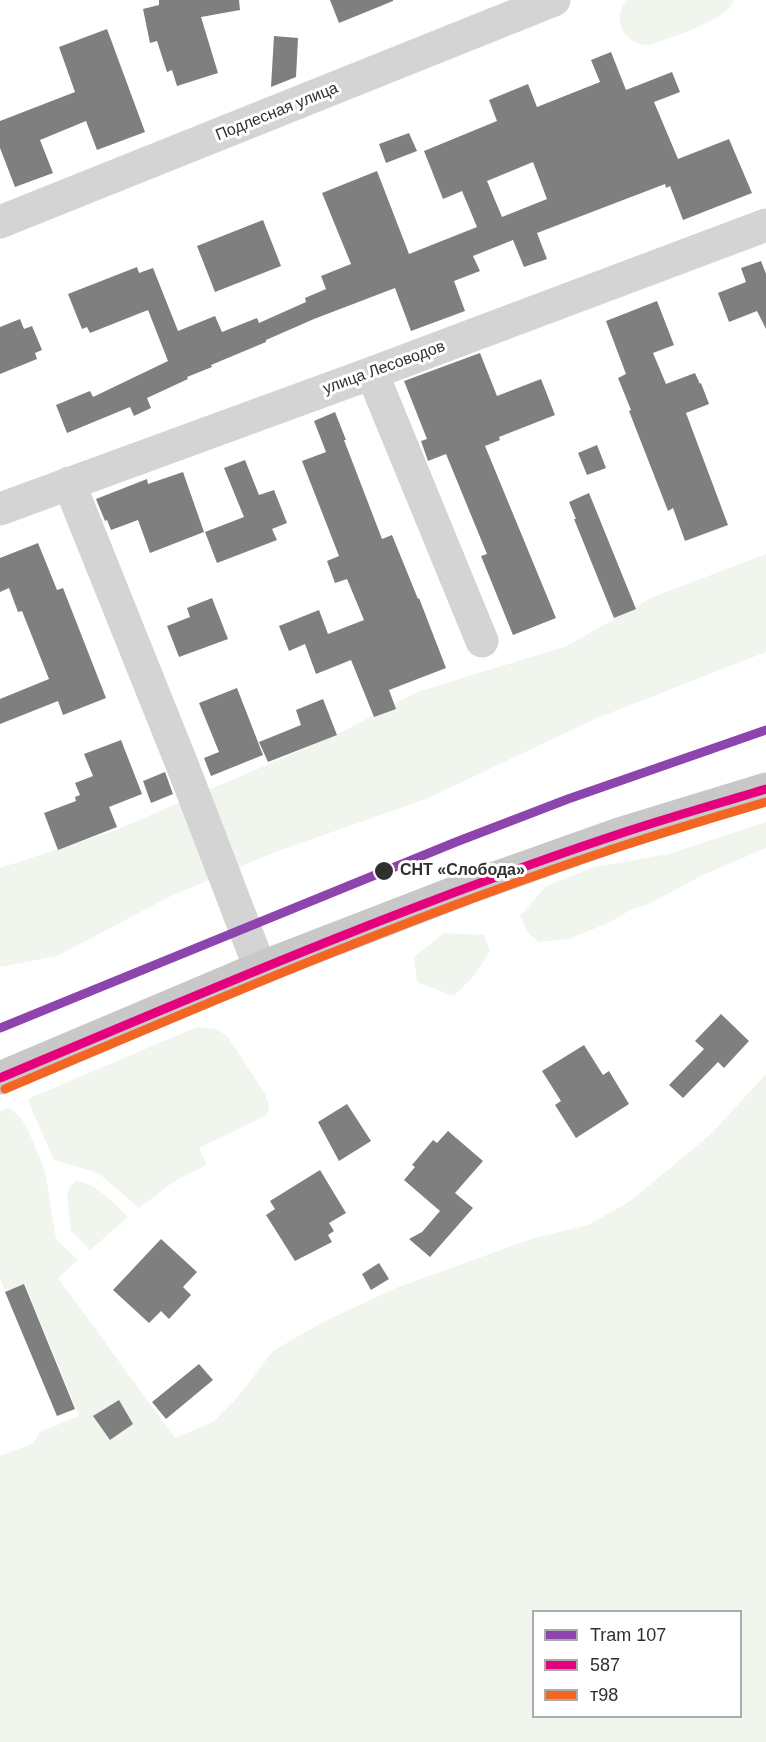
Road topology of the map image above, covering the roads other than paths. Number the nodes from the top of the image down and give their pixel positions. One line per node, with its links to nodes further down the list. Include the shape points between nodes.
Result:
1 (554, 0): 2 (street, Подлесная улица)
2 (0, 222)
3 (766, 225): 4 (street, улица Лесоводов)
4 (372, 373): 5 (street, улица Лесоводов); 7 (street)
5 (69, 483): 6 (street, улица Лесоводов); 9 (street)
6 (0, 509)
7 (482, 641)
8 (766, 789): 9 (main road, via 588,845)
9 (260, 968): 10 (main road)
10 (0, 1078)

